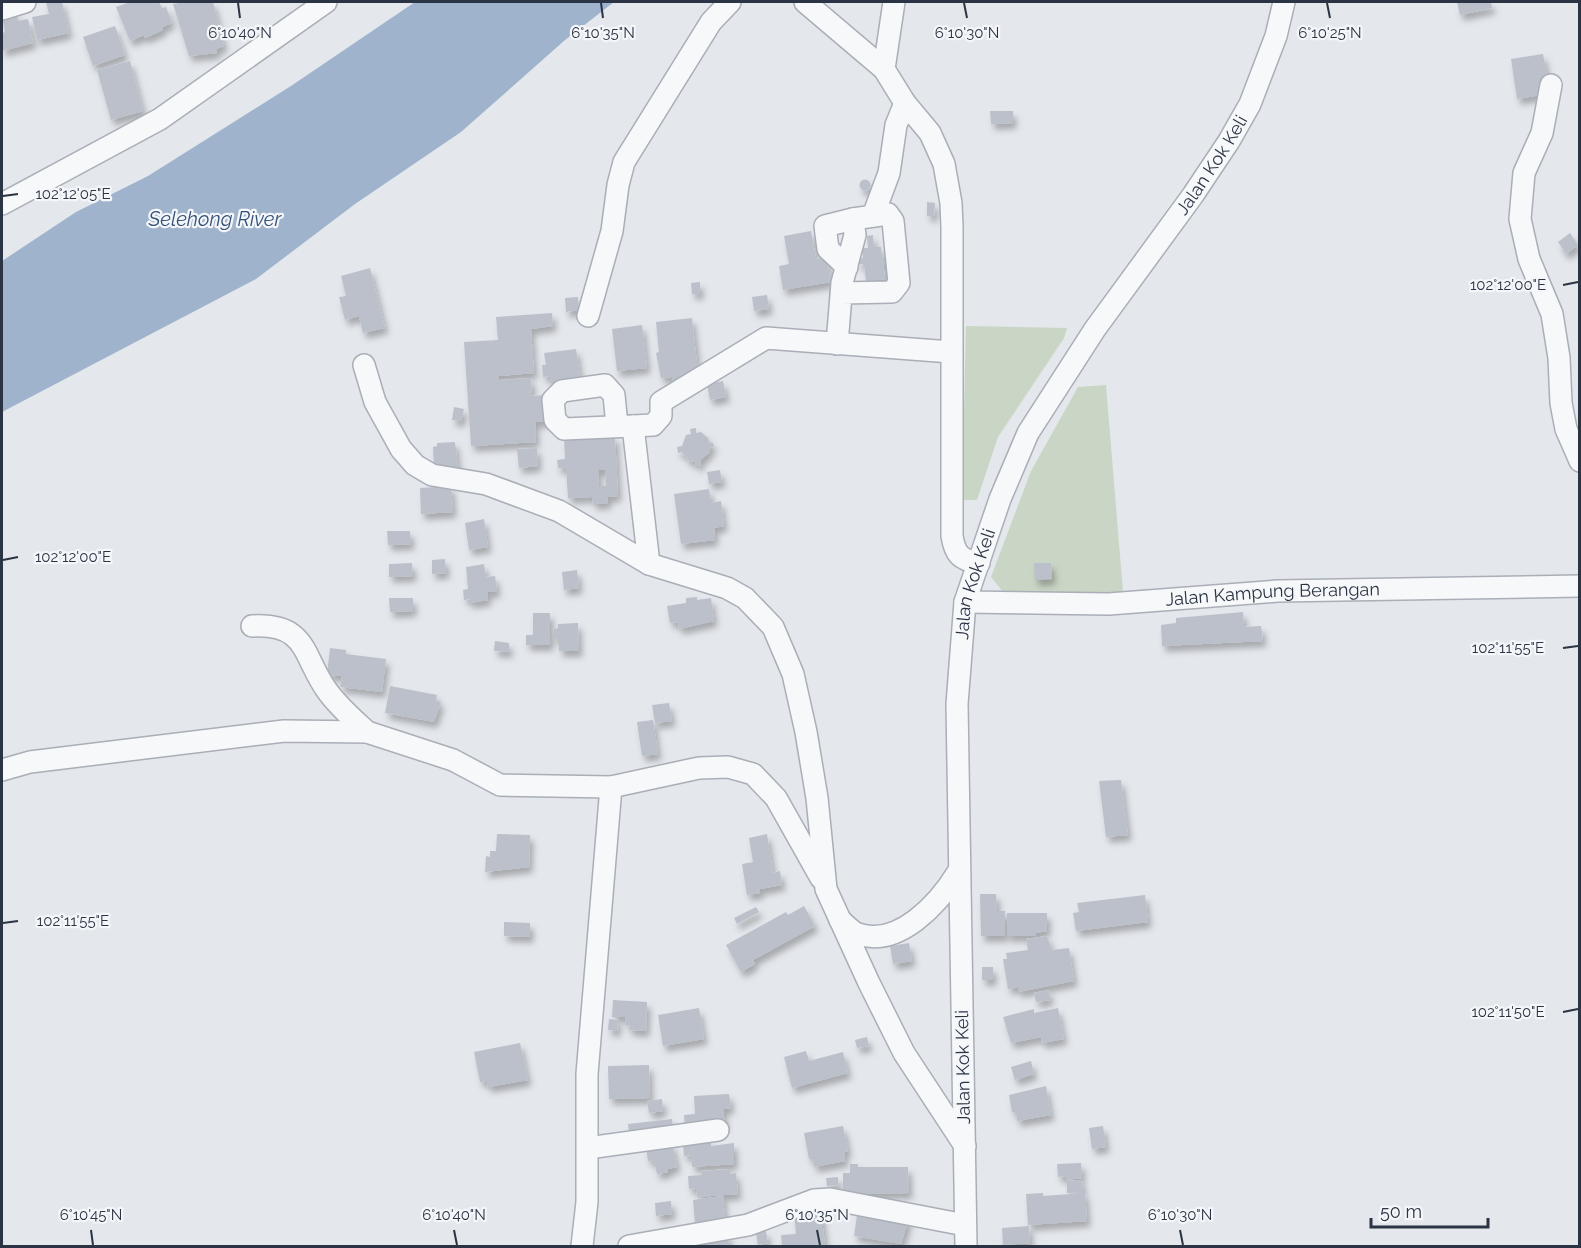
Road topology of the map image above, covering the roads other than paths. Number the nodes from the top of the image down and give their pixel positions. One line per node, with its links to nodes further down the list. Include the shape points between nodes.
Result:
1 (25, 2): 7 (street)
2 (326, 2): 11 (street, via 160,119)
3 (730, 2): 15 (street, via 711,22 624,162 612,231)
4 (805, 2): 8 (street)
5 (894, 2): 8 (street)
6 (1284, 2): 20 (street, Jalan Kok Keli, via 1276,36 1250,104 1193,195 1095,329 1028,433)
7 (2, 9)
8 (884, 69): 10 (street)
9 (1551, 85): 19 (street, via 1542,133 1524,173 1520,219 1529,259 1552,314 1559,358 1560,403)
10 (905, 103): 12 (street, via 896,125 889,173); 17 (street, via 930,133 944,164 951,203)
11 (2, 204)
12 (863, 218): 13 (street); 13 (street, via 825,226 828,249); 14 (street, via 888,214 893,221 899,283 892,292)
13 (847, 267): 14 (street)
14 (841, 293): 16 (street)
15 (588, 316)
16 (837, 344): 17 (street); 21 (street, via 766,338 661,402 661,416 653,425 625,426)
17 (951, 352): 20 (street, via 952,536 959,556)
18 (364, 365): 21 (street, via 375,402 401,449 415,465 432,475 486,484 544,505)
19 (1580, 460)
20 (979, 562): 23 (street, Jalan Kok Keli)
21 (650, 564): 29 (street, via 727,588 745,598 773,627 793,674 806,732)
22 (1580, 586): 23 (street, Jalan Kampung Berangan, via 1278,591 1109,604)
23 (965, 602): 28 (street, Jalan Kok Keli, via 957,704)
24 (252, 627): 25 (street, via 274,625 299,640 328,692)
25 (367, 732): 26 (street, via 284,731 30,762); 27 (street, via 453,760 500,785)
26 (2, 770)
27 (611, 787): 29 (street, via 699,768 728,767 753,774 791,820); 33 (street, via 587,1074)
28 (958, 872): 30 (street, via 928,911 899,930 875,938 856,934); 32 (street, Jalan Kok Keli)
29 (826, 889): 30 (street)
30 (840, 919): 32 (street, via 904,1053)
31 (718, 1130): 33 (street)
32 (965, 1147): 34 (street, Jalan Kok Keli)
33 (588, 1148): 35 (street)
34 (965, 1225): 36 (street, via 830,1199 814,1200 748,1225); 37 (street, Jalan Kok Keli)
35 (582, 1246)
36 (629, 1246)
37 (966, 1246)

